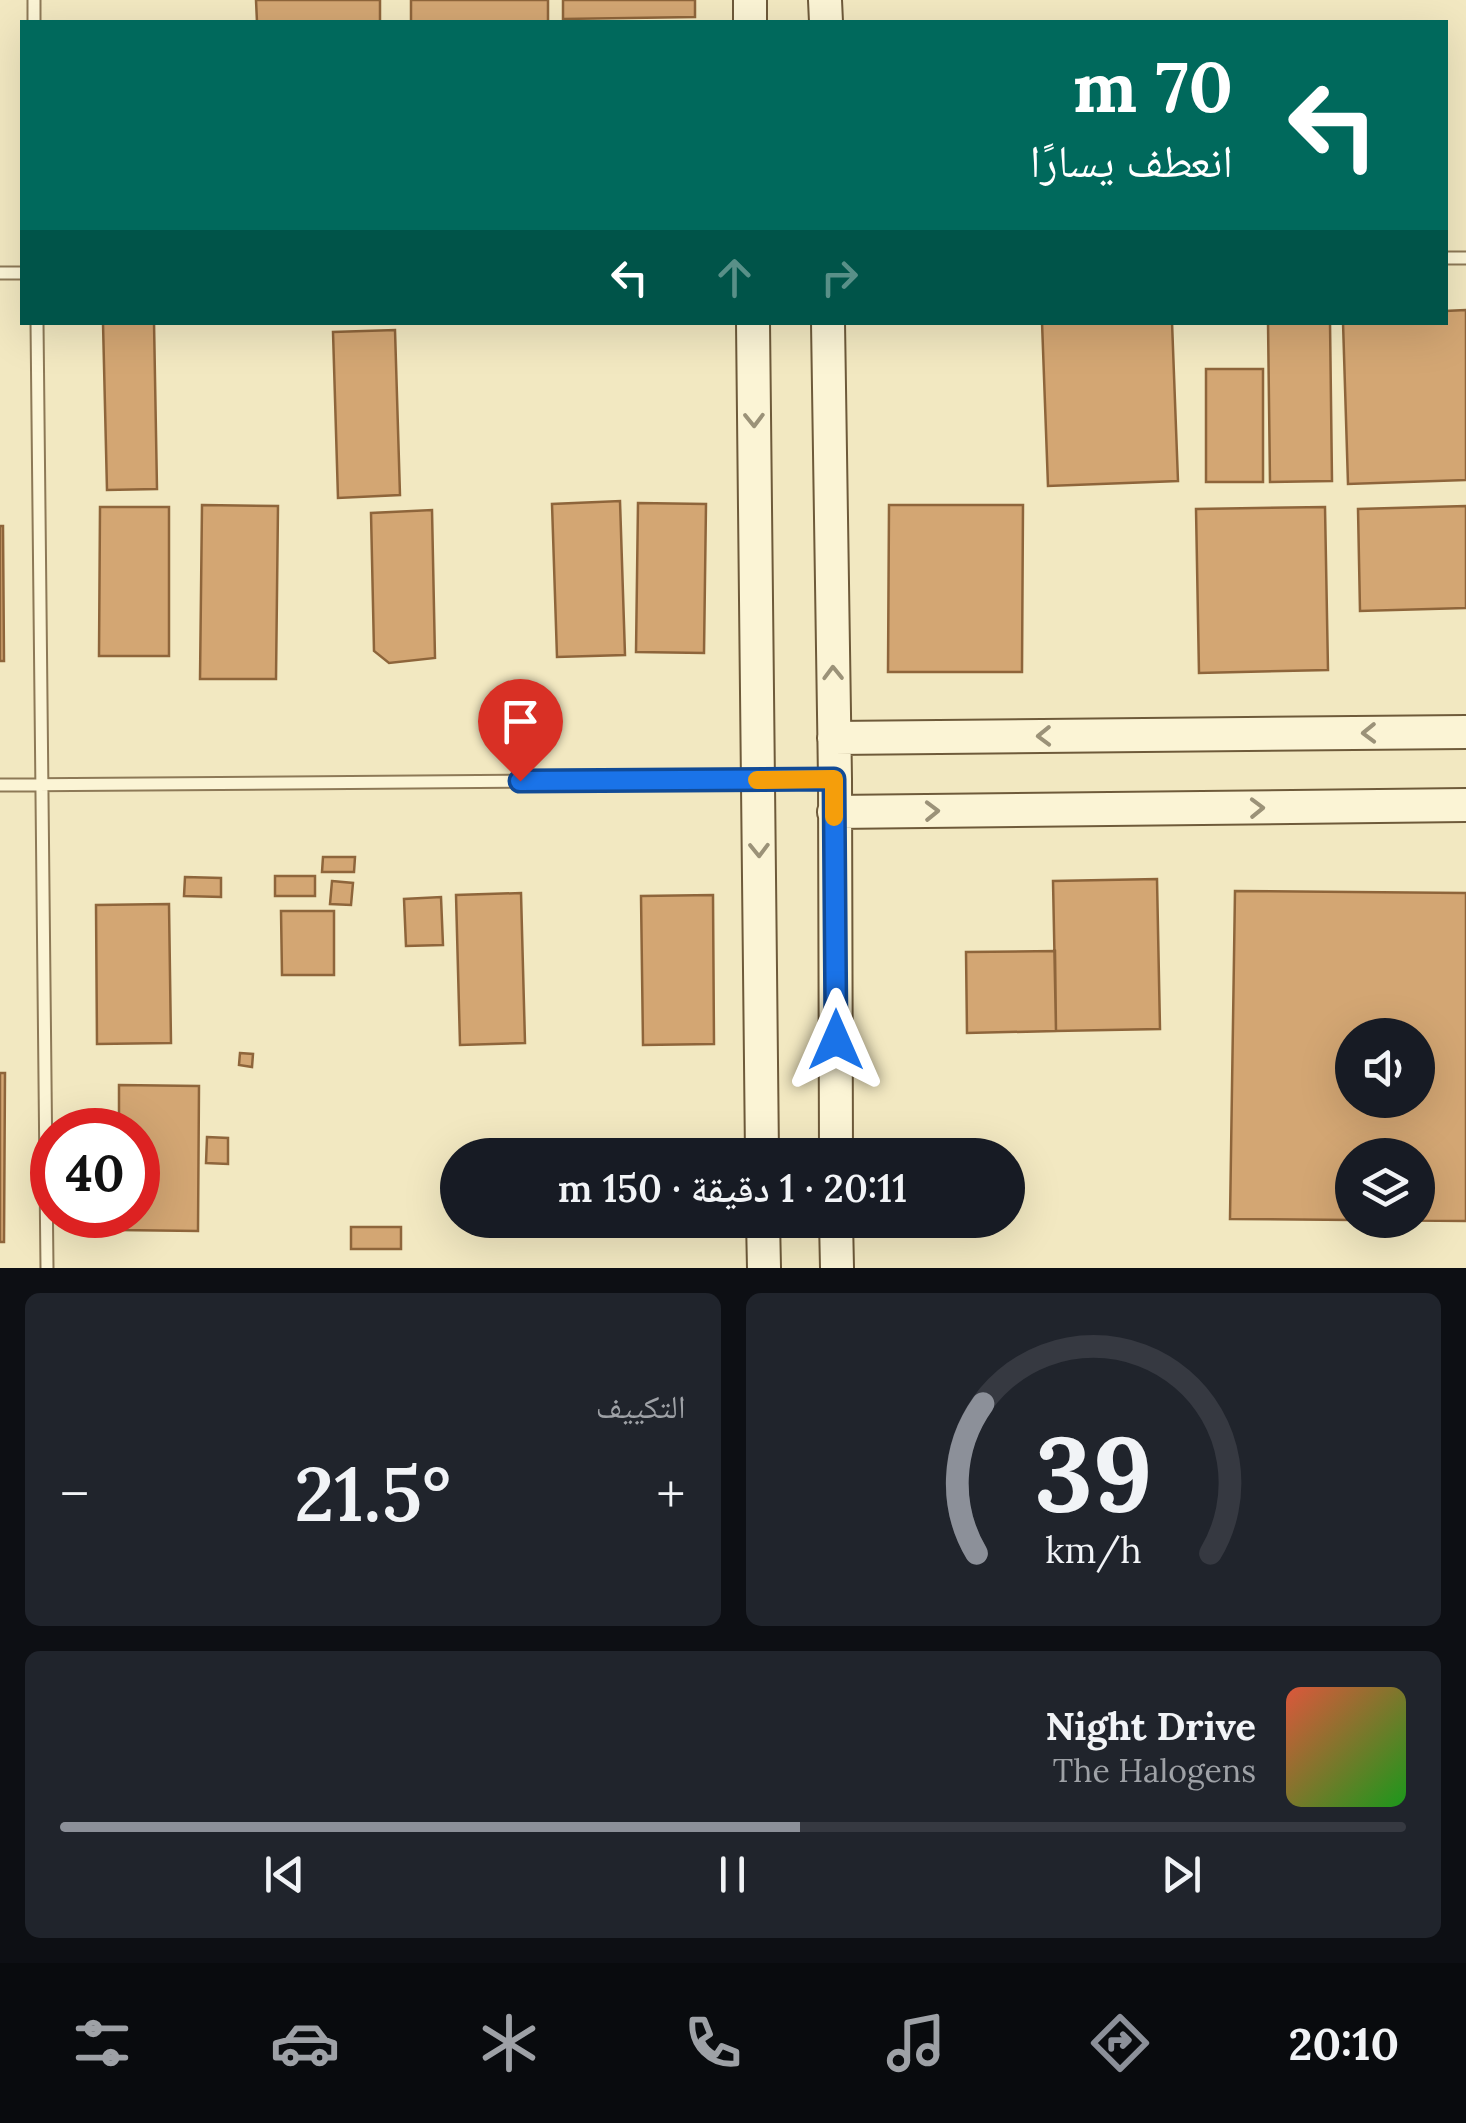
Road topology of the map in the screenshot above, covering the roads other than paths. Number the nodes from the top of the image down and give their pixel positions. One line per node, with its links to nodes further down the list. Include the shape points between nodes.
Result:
1 (37, 325): 8 (lane)
2 (754, 325): 6 (street, one-way to 6)
3 (828, 325): 5 (street, one-way to 3)
4 (1466, 732): 5 (street, one-way to 5)
5 (834, 738): 9 (street)
6 (758, 780): 8 (lane); 9 (lane); 11 (street, one-way to 11)
7 (0, 785): 8 (lane)
8 (42, 785): 15 (lane)
9 (834, 796): 10 (street, one-way to 10); 12 (street)
10 (1466, 806)
11 (762, 1138)
12 (836, 1138)
13 (763, 1238): 16 (street)
14 (836, 1238): 17 (street)
15 (47, 1268)
16 (764, 1268)
17 (836, 1268)

